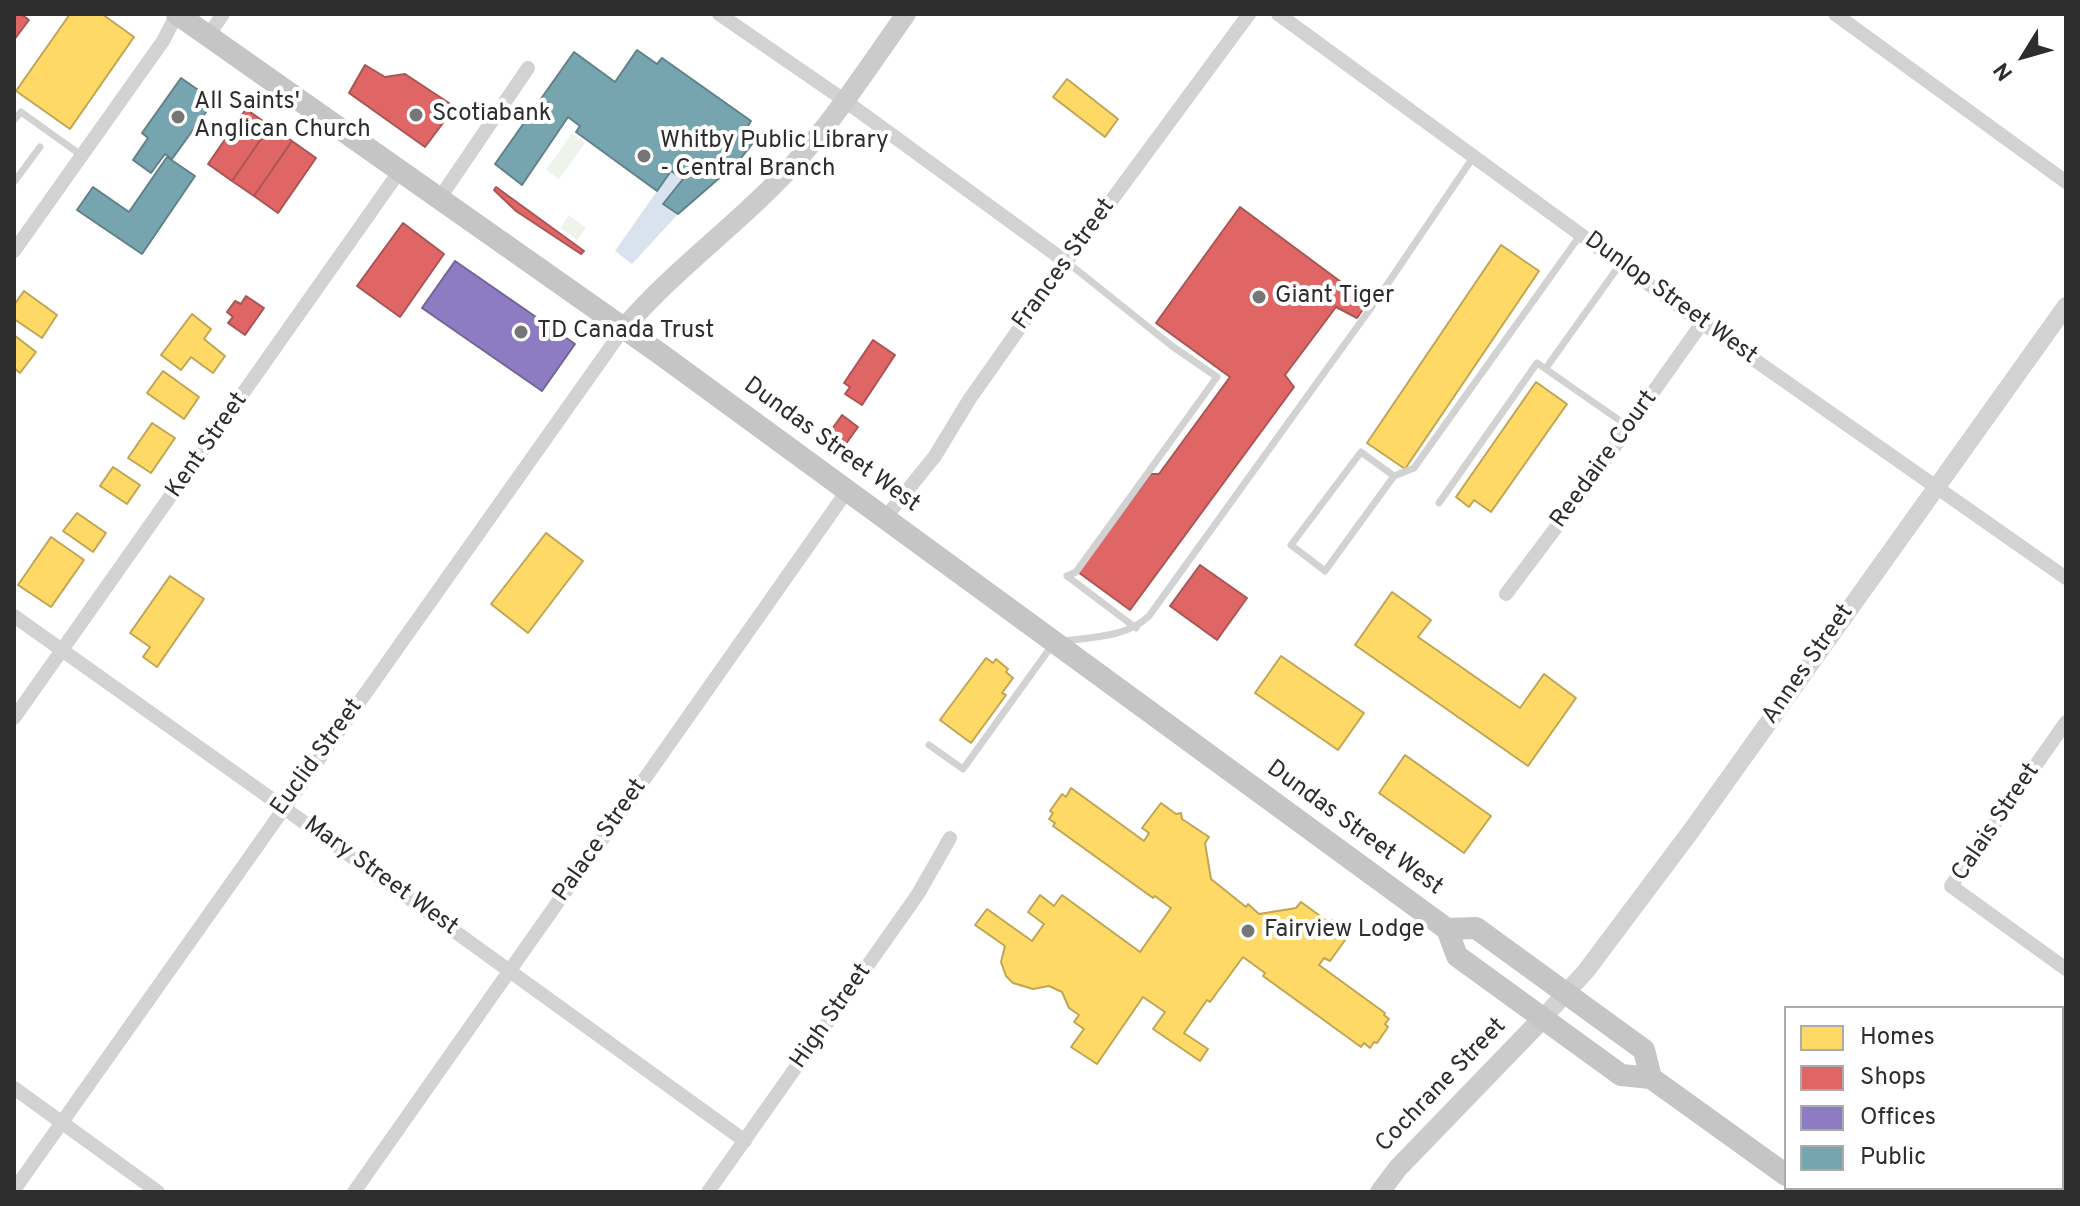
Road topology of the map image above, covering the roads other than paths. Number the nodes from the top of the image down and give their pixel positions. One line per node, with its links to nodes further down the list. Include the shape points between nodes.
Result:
1 (177, 14): 8 (main road, Dundas Street West); 13 (street)
2 (223, 14): 8 (street)
3 (719, 14): 10 (street)
4 (906, 14): 10 (main road)
5 (1249, 14): 21 (street, Frances Street)
6 (1278, 14): 14 (street, Dunlop Street West)
7 (1835, 14): 17 (street)
8 (208, 36): 15 (main road, Dundas Street West)
9 (528, 68): 18 (street)
10 (844, 100): 21 (street); 25 (main road, via 800,157)
11 (14, 120): 13 (lane, via 21,112)
12 (40, 147): 16 (lane)
13 (81, 155): 20 (street)
14 (1474, 156): 19 (street, Dunlop Street West); 36 (lane)
15 (399, 172): 18 (main road, Dundas Street West); 38 (street, Kent Street)
16 (14, 182)
17 (2066, 182)
18 (439, 199): 25 (main road, Dundas Street West)
19 (1581, 234): 22 (street, Dunlop Street West); 28 (lane, via 1414,468)
20 (14, 251)
21 (1066, 262): 32 (street, Frances Street, via 935,456); 36 (lane, via 1217,377 1076,572 1067,576)
22 (1621, 263): 24 (street, Dunlop Street West); 26 (lane)
23 (2066, 306): 29 (street, Annes Street)
24 (1702, 323): 27 (street, Reedaire Court); 29 (street, Dunlop Street West)
25 (624, 328): 30 (main road, Dundas Street West); 42 (street, Euclid Street)
26 (1546, 368): 27 (lane); 31 (lane, via 1537,363)
27 (1629, 427): 34 (street, Reedaire Court)
28 (1394, 476): 28 (lane, via 1361,452 1291,545 1325,571)
29 (1935, 488): 33 (street, Dunlop Street West); 47 (street, Annes Street, via 1691,831)
30 (847, 491): 32 (main road, Dundas Street West); 46 (street, Palace Street)
31 (1439, 503)
32 (885, 518): 37 (main road, Dundas Street West)
33 (2066, 578)
34 (1506, 594)
35 (14, 616): 38 (street, Mary Street West)
36 (1136, 628): 37 (lane)
37 (1054, 642): 41 (lane, via 963,769); 44 (main road, Dundas Street West)
38 (62, 651): 39 (street, Kent Street); 42 (street, Mary Street West)
39 (14, 718)
40 (2066, 722): 45 (street, Calais Street, via 1951,886)
41 (929, 745)
42 (283, 807): 46 (street, Mary Street West); 51 (street, Euclid Street)
43 (950, 838): 52 (street, High Street, via 918,894)
44 (1447, 929): 47 (main road, Dundas Street West, via 1476,928); 48 (main road, Dundas Street West, via 1457,956)
45 (2066, 969)
46 (510, 972): 52 (street, Mary Street West); 56 (street, Palace Street)
47 (1566, 993): 48 (street, Annes Street); 49 (main road, Dundas Street West, via 1644,1050)
48 (1543, 1018): 49 (main road, Dundas Street West, via 1621,1075); 58 (main road, Cochrane Street)
49 (1651, 1078): 53 (main road, Dundas Street West)
50 (14, 1088): 51 (street)
51 (62, 1123): 54 (street, Euclid Street); 55 (street)
52 (745, 1141): 57 (street, High Street)
53 (1784, 1174)
54 (14, 1190)
55 (158, 1192)
56 (354, 1192)
57 (708, 1192)
58 (1380, 1192)

